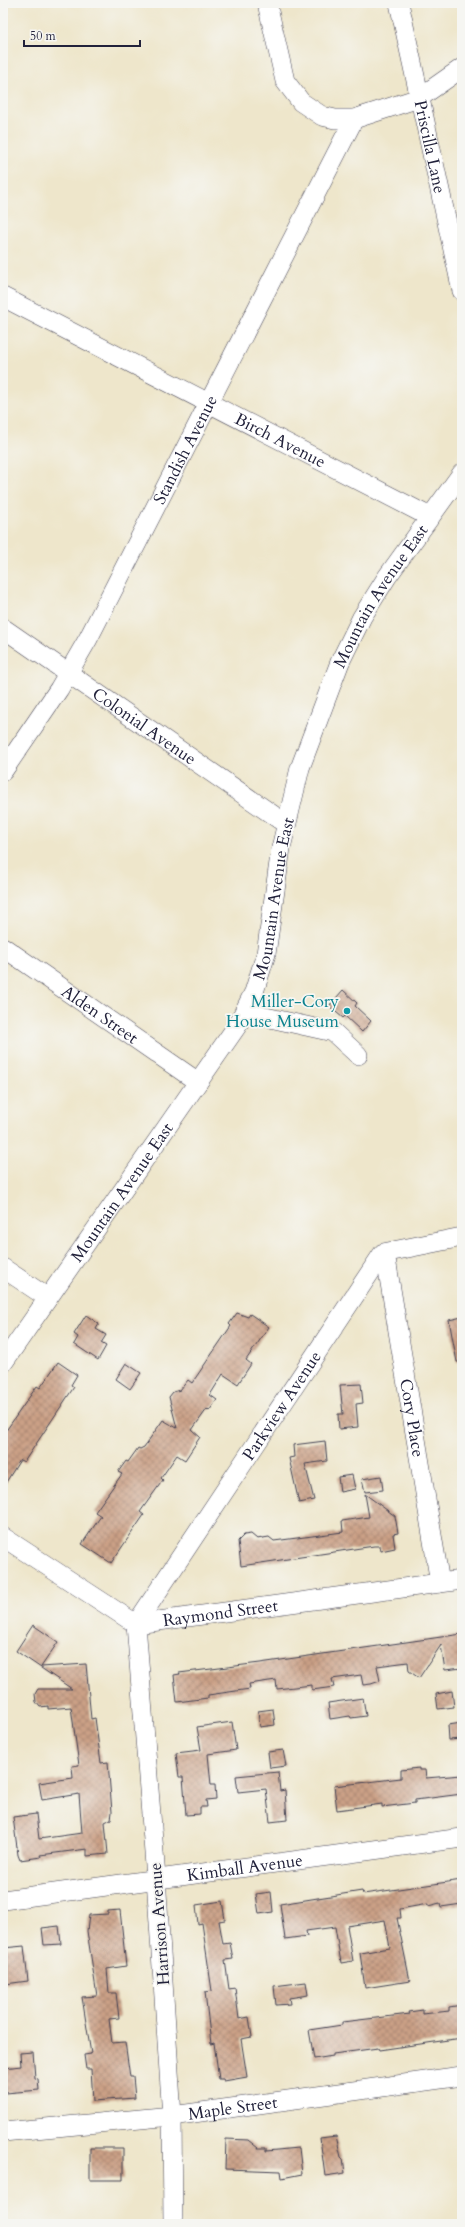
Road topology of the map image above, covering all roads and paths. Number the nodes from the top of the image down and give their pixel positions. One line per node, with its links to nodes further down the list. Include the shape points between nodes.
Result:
1 (267, 3): 5 (street, via 285,81 291,92 322,116)
2 (399, 3): 4 (street, Priscilla Lane)
3 (462, 68): 4 (street)
4 (419, 98): 5 (street); 6 (street, Priscilla Lane)
5 (354, 120): 8 (street, Standish Avenue)
6 (462, 291)
7 (3, 297): 8 (street, Birch Avenue)
8 (210, 404): 10 (street, Birch Avenue); 12 (street, Standish Avenue)
9 (462, 473): 10 (street, Mountain Avenue East)
10 (430, 517): 14 (street, Mountain Avenue East, via 374,597 340,662 300,768)
11 (3, 628): 12 (street, Colonial Avenue)
12 (68, 673): 13 (street, Standish Avenue); 14 (street, Colonial Avenue)
13 (3, 771)
14 (286, 824): 16 (street, Mountain Avenue East, via 266,954 254,992)
15 (3, 947): 18 (street, Alden Street)
16 (245, 1010): 17 (street, via 333,1032); 18 (street, Mountain Avenue East, via 238,1026)
17 (358, 1055)
18 (198, 1082): 22 (street, Mountain Avenue East)
19 (462, 1237): 20 (street)
20 (385, 1253): 26 (street, Cory Place); 27 (street, Parkview Avenue)
21 (3, 1268): 22 (street)
22 (48, 1298): 23 (street, Mountain Avenue East)
23 (3, 1363)
24 (3, 1537): 27 (street)
25 (462, 1580): 26 (street, Raymond Street)
26 (440, 1583): 27 (street, Raymond Street)
27 (136, 1624): 29 (street, Harrison Avenue)
28 (462, 1838): 29 (street, Kimball Avenue)
29 (156, 1878): 30 (street, Kimball Avenue); 32 (street, Harrison Avenue)
30 (3, 1900)
31 (462, 2076): 32 (street, Maple Street)
32 (172, 2116): 33 (street, Maple Street); 34 (street, Harrison Avenue)
33 (3, 2132)
34 (173, 2224)

